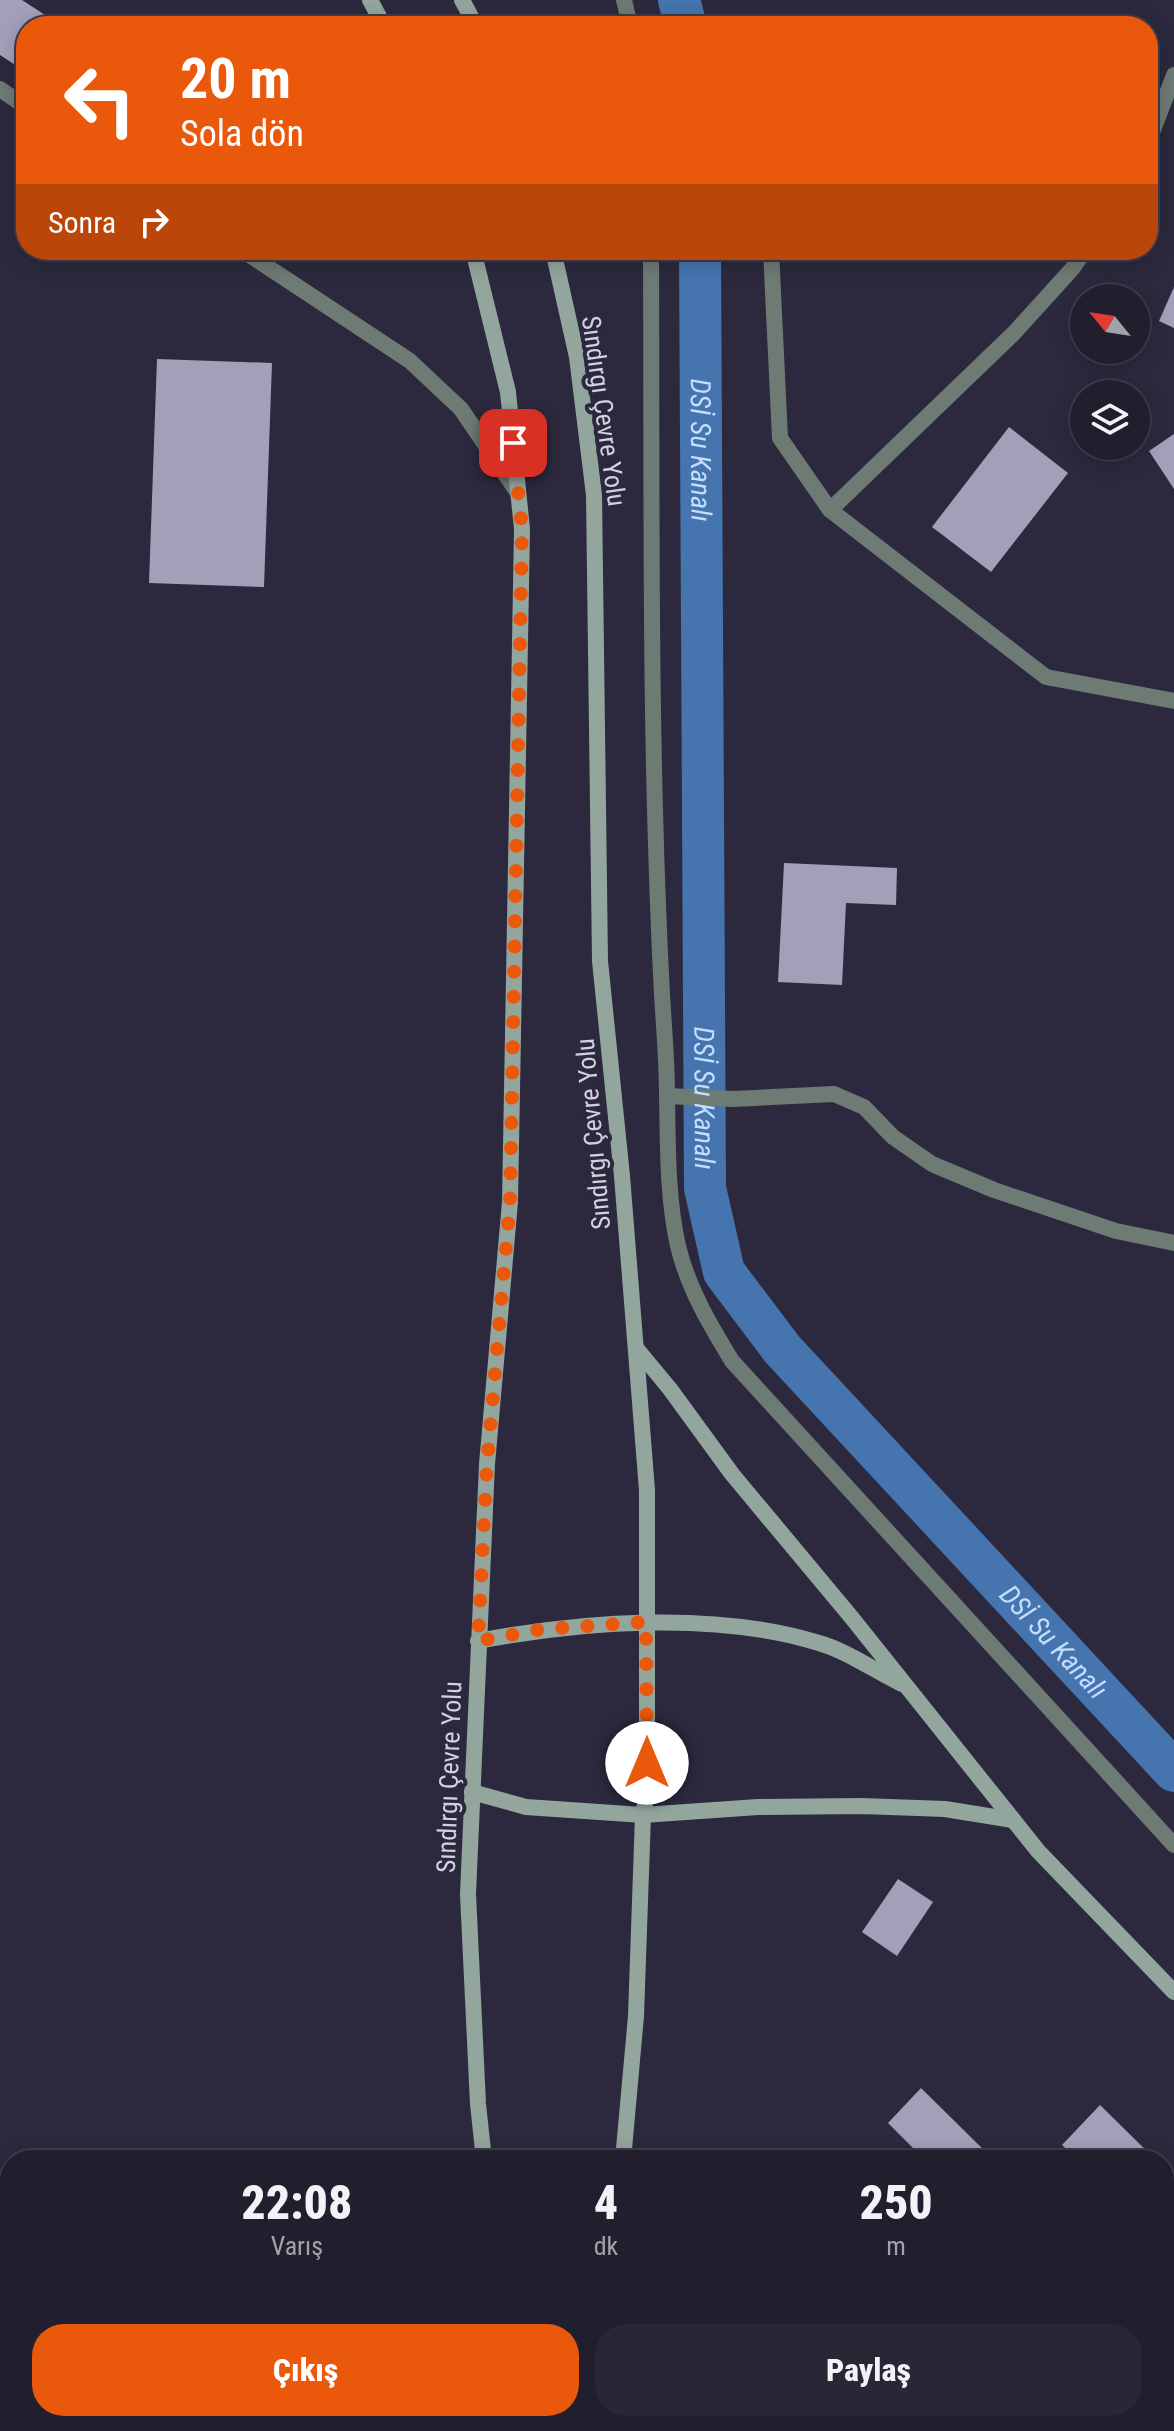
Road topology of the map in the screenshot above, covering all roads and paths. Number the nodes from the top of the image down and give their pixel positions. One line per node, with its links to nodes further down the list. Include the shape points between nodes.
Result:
1 (1174, 75): 2 (street)
2 (1158, 117)
3 (257, 260): 9 (street, via 410,361 461,409)
4 (475, 260): 9 (main road, Sındırgı Çevre Yolu, via 508,392)
5 (555, 260): 14 (main road, Sındırgı Çevre Yolu, via 577,357 594,495 600,961)
6 (651, 260): 12 (street, via 654,846)
7 (771, 260): 10 (street, via 780,438)
8 (1078, 260): 10 (street, via 1014,333)
9 (518, 493): 16 (main road, Sındırgı Çevre Yolu, via 522,529 510,1202)
10 (830, 510): 11 (street, via 1046,677)
11 (1174, 701)
12 (674, 1097): 13 (street, via 834,1094 864,1107 893,1137 932,1164 1116,1231); 21 (street, via 669,1190 679,1249 703,1311 732,1361)
13 (1174, 1243)
14 (636, 1348): 15 (main road, Sındırgı Çevre Yolu, via 647,1490); 17 (main road)
15 (646, 1622): 16 (main road, via 543,1629); 17 (main road, via 741,1626 821,1643); 19 (main road, Sındırgı Çevre Yolu)
16 (478, 1641): 18 (main road, Sındırgı Çevre Yolu)
17 (907, 1687): 20 (main road)
18 (472, 1792): 19 (main road, via 526,1807); 23 (main road, Sındırgı Çevre Yolu, via 468,1894)
19 (643, 1815): 20 (main road, via 862,1806 945,1809); 24 (main road, Sındırgı Çevre Yolu, via 636,2016)
20 (1013, 1820): 22 (main road)
21 (1174, 1845)
22 (1174, 1992)
23 (483, 2150)
24 (624, 2150)

